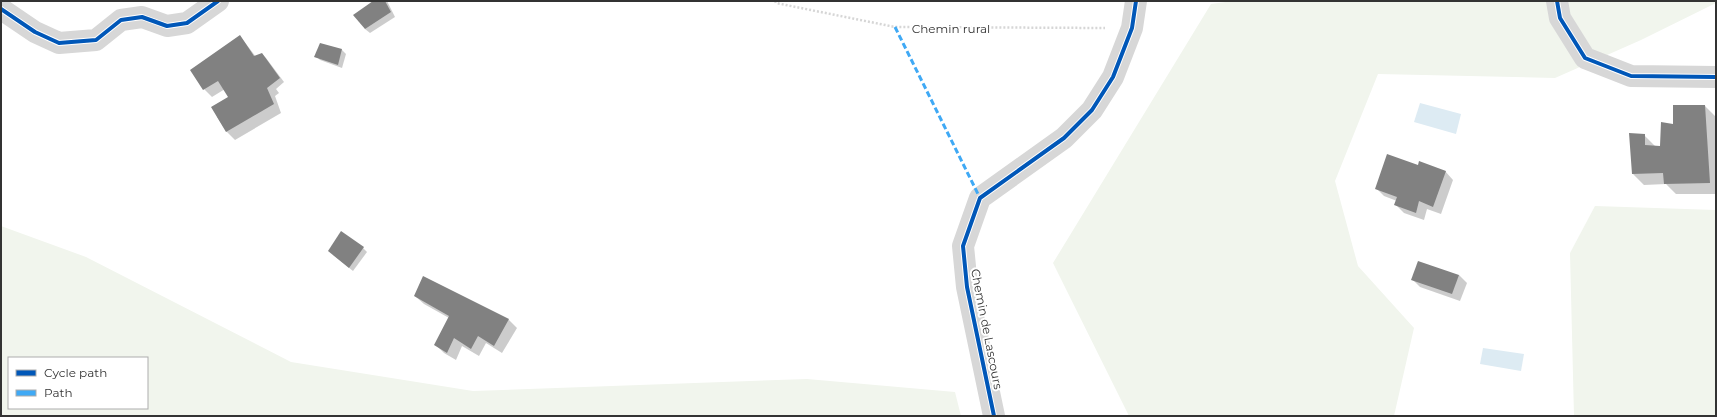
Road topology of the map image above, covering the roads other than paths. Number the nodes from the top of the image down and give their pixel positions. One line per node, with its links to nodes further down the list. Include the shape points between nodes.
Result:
1 (218, 1): 4 (street, via 187,23 167,26 142,18 121,20 96,40 59,43 35,32)
2 (1136, 1): 6 (street, Chemin de Lascours, via 1132,28 1113,77 1092,110 1064,138 980,198 963,246 967,287)
3 (1556, 1): 5 (street, via 1560,18 1585,58 1632,76)
4 (1, 9)
5 (1716, 77)
6 (994, 416)

